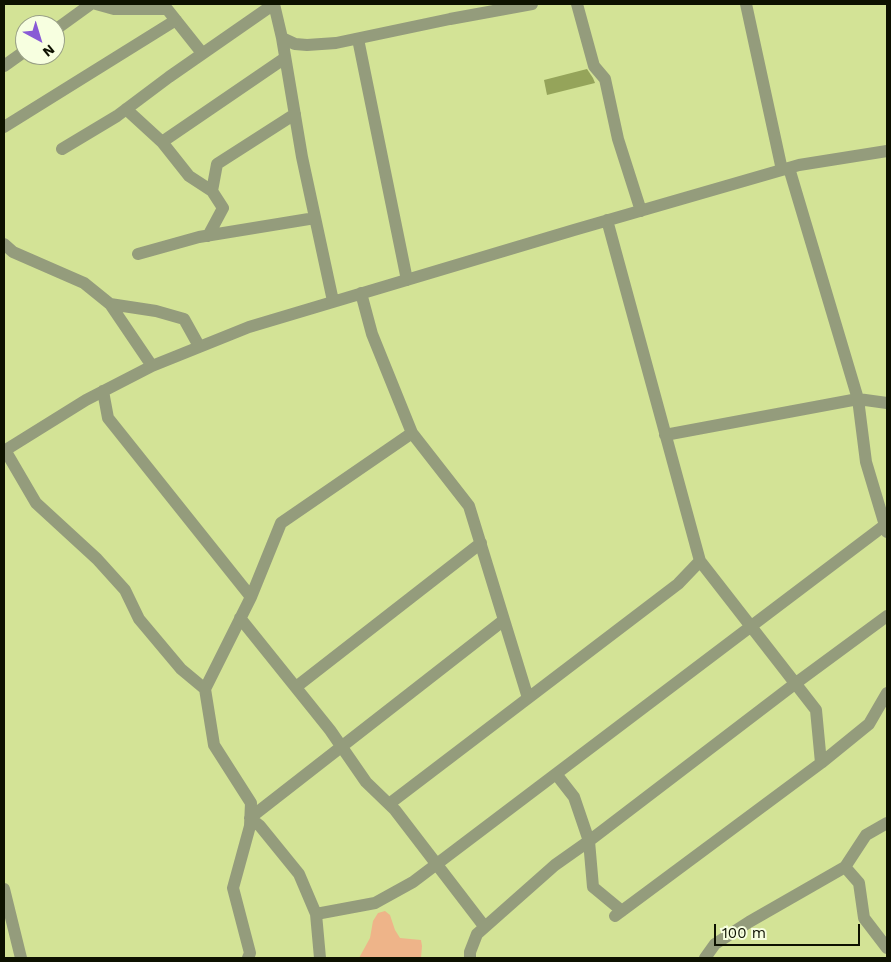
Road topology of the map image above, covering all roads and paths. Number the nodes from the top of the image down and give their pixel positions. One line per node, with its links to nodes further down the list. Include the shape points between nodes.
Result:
1 (91, 4): 10 (street)
2 (96, 4): 8 (street, via 114,9)
3 (274, 4): 11 (street); 13 (street)
4 (532, 4): 7 (street)
5 (577, 4): 25 (street, via 594,66 605,79 618,139)
6 (746, 4): 23 (street)
7 (513, 6): 12 (street)
8 (171, 7): 9 (street)
9 (176, 20): 13 (street); 19 (street)
10 (65, 23)
11 (282, 38): 12 (street, via 307,45); 15 (street)
12 (358, 39): 31 (street)
13 (202, 53): 17 (street)
14 (15, 58): 16 (street)
15 (285, 58): 18 (street); 20 (street)
16 (4, 66)
17 (126, 109): 20 (street); 21 (street)
18 (295, 114): 24 (street, via 217,164); 26 (street)
19 (4, 127)
20 (162, 142): 24 (street, via 189,176)
21 (62, 149)
22 (887, 151): 23 (street)
23 (785, 169): 25 (street); 38 (street)
24 (212, 191): 28 (street, via 223,208)
25 (641, 211): 27 (street)
26 (315, 218): 28 (street); 33 (street)
27 (607, 220): 31 (street); 41 (street)
28 (208, 236): 30 (street)
29 (4, 244): 34 (street, via 13,252 84,283)
30 (138, 254)
31 (407, 280): 32 (street)
32 (361, 293): 33 (street); 40 (street, via 372,334)
33 (333, 302): 35 (street, via 249,326)
34 (110, 304): 35 (street, via 184,319); 36 (street)
35 (199, 346): 36 (street)
36 (152, 366): 37 (street)
37 (103, 391): 42 (street); 46 (street, via 108,418)
38 (858, 399): 39 (street); 41 (street); 43 (street, via 866,462)
39 (887, 403)
40 (412, 432): 44 (street, via 469,506); 46 (street, via 281,523)
41 (665, 435): 45 (street)
42 (4, 451): 53 (street, via 36,503 97,559 125,590 139,619 181,668)
43 (886, 528): 50 (street)
44 (481, 543): 49 (street); 52 (street)
45 (700, 561): 50 (street); 55 (street, via 678,584)
46 (251, 597): 48 (street)
47 (887, 616): 51 (street)
48 (240, 618): 52 (street); 53 (street)
49 (504, 620): 55 (street); 56 (street)
50 (751, 626): 51 (street); 58 (street)
51 (796, 683): 57 (street, via 816,710); 62 (street)
52 (296, 687): 56 (street)
53 (204, 689): 60 (street, via 214,745 250,803)
54 (887, 693): 57 (street, via 869,724)
55 (528, 698): 59 (street)
56 (342, 746): 59 (street, via 366,782); 60 (street)
57 (821, 763): 62 (street, via 618,914 593,887)
58 (556, 774): 62 (street, via 574,797); 63 (street)
59 (389, 804): 63 (street)
60 (250, 818): 66 (street, via 299,874); 70 (street, via 233,888 250,953)
61 (887, 823): 64 (street, via 866,835)
62 (589, 841): 67 (street, via 555,865)
63 (437, 864): 66 (street, via 375,903); 67 (street)
64 (845, 867): 68 (street, via 859,883 864,918); 73 (street, via 748,922 715,944)
65 (4, 889): 69 (street)
66 (316, 914): 71 (street)
67 (484, 926): 72 (street, via 475,939)
68 (887, 948)
69 (21, 958)
70 (248, 958)
71 (320, 958)
72 (470, 958)
73 (705, 958)

